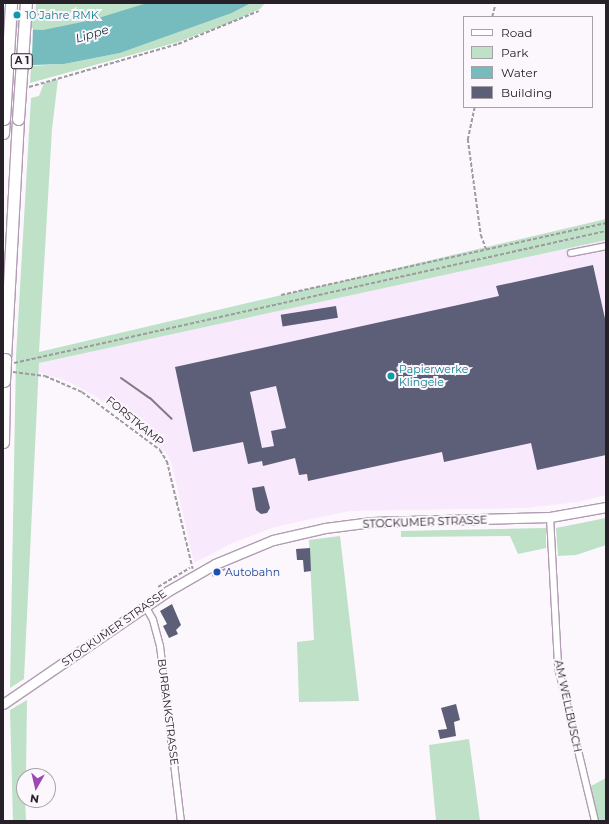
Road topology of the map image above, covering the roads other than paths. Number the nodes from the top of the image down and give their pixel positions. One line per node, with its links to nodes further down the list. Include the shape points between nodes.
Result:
1 (11, 3): 3 (highway, A 1, bridge)
2 (26, 3): 7 (highway, A 1, bridge)
3 (4, 120): 4 (highway, A 1)
4 (3, 133)
5 (606, 246): 6 (street)
6 (572, 254)
7 (3, 442)
8 (606, 507): 9 (main road, STOCKUMER STRASSE)
9 (550, 517): 10 (main road, STOCKUMER STRASSE, via 398,520 325,528 273,540 193,571); 13 (street, AM WELLBUSCH, via 558,668)
10 (145, 606): 11 (main road, STOCKUMER STRASSE); 12 (street, BURBANKSTRASSE, via 153,620 160,646)
11 (3, 704)
12 (181, 821)
13 (595, 821)

